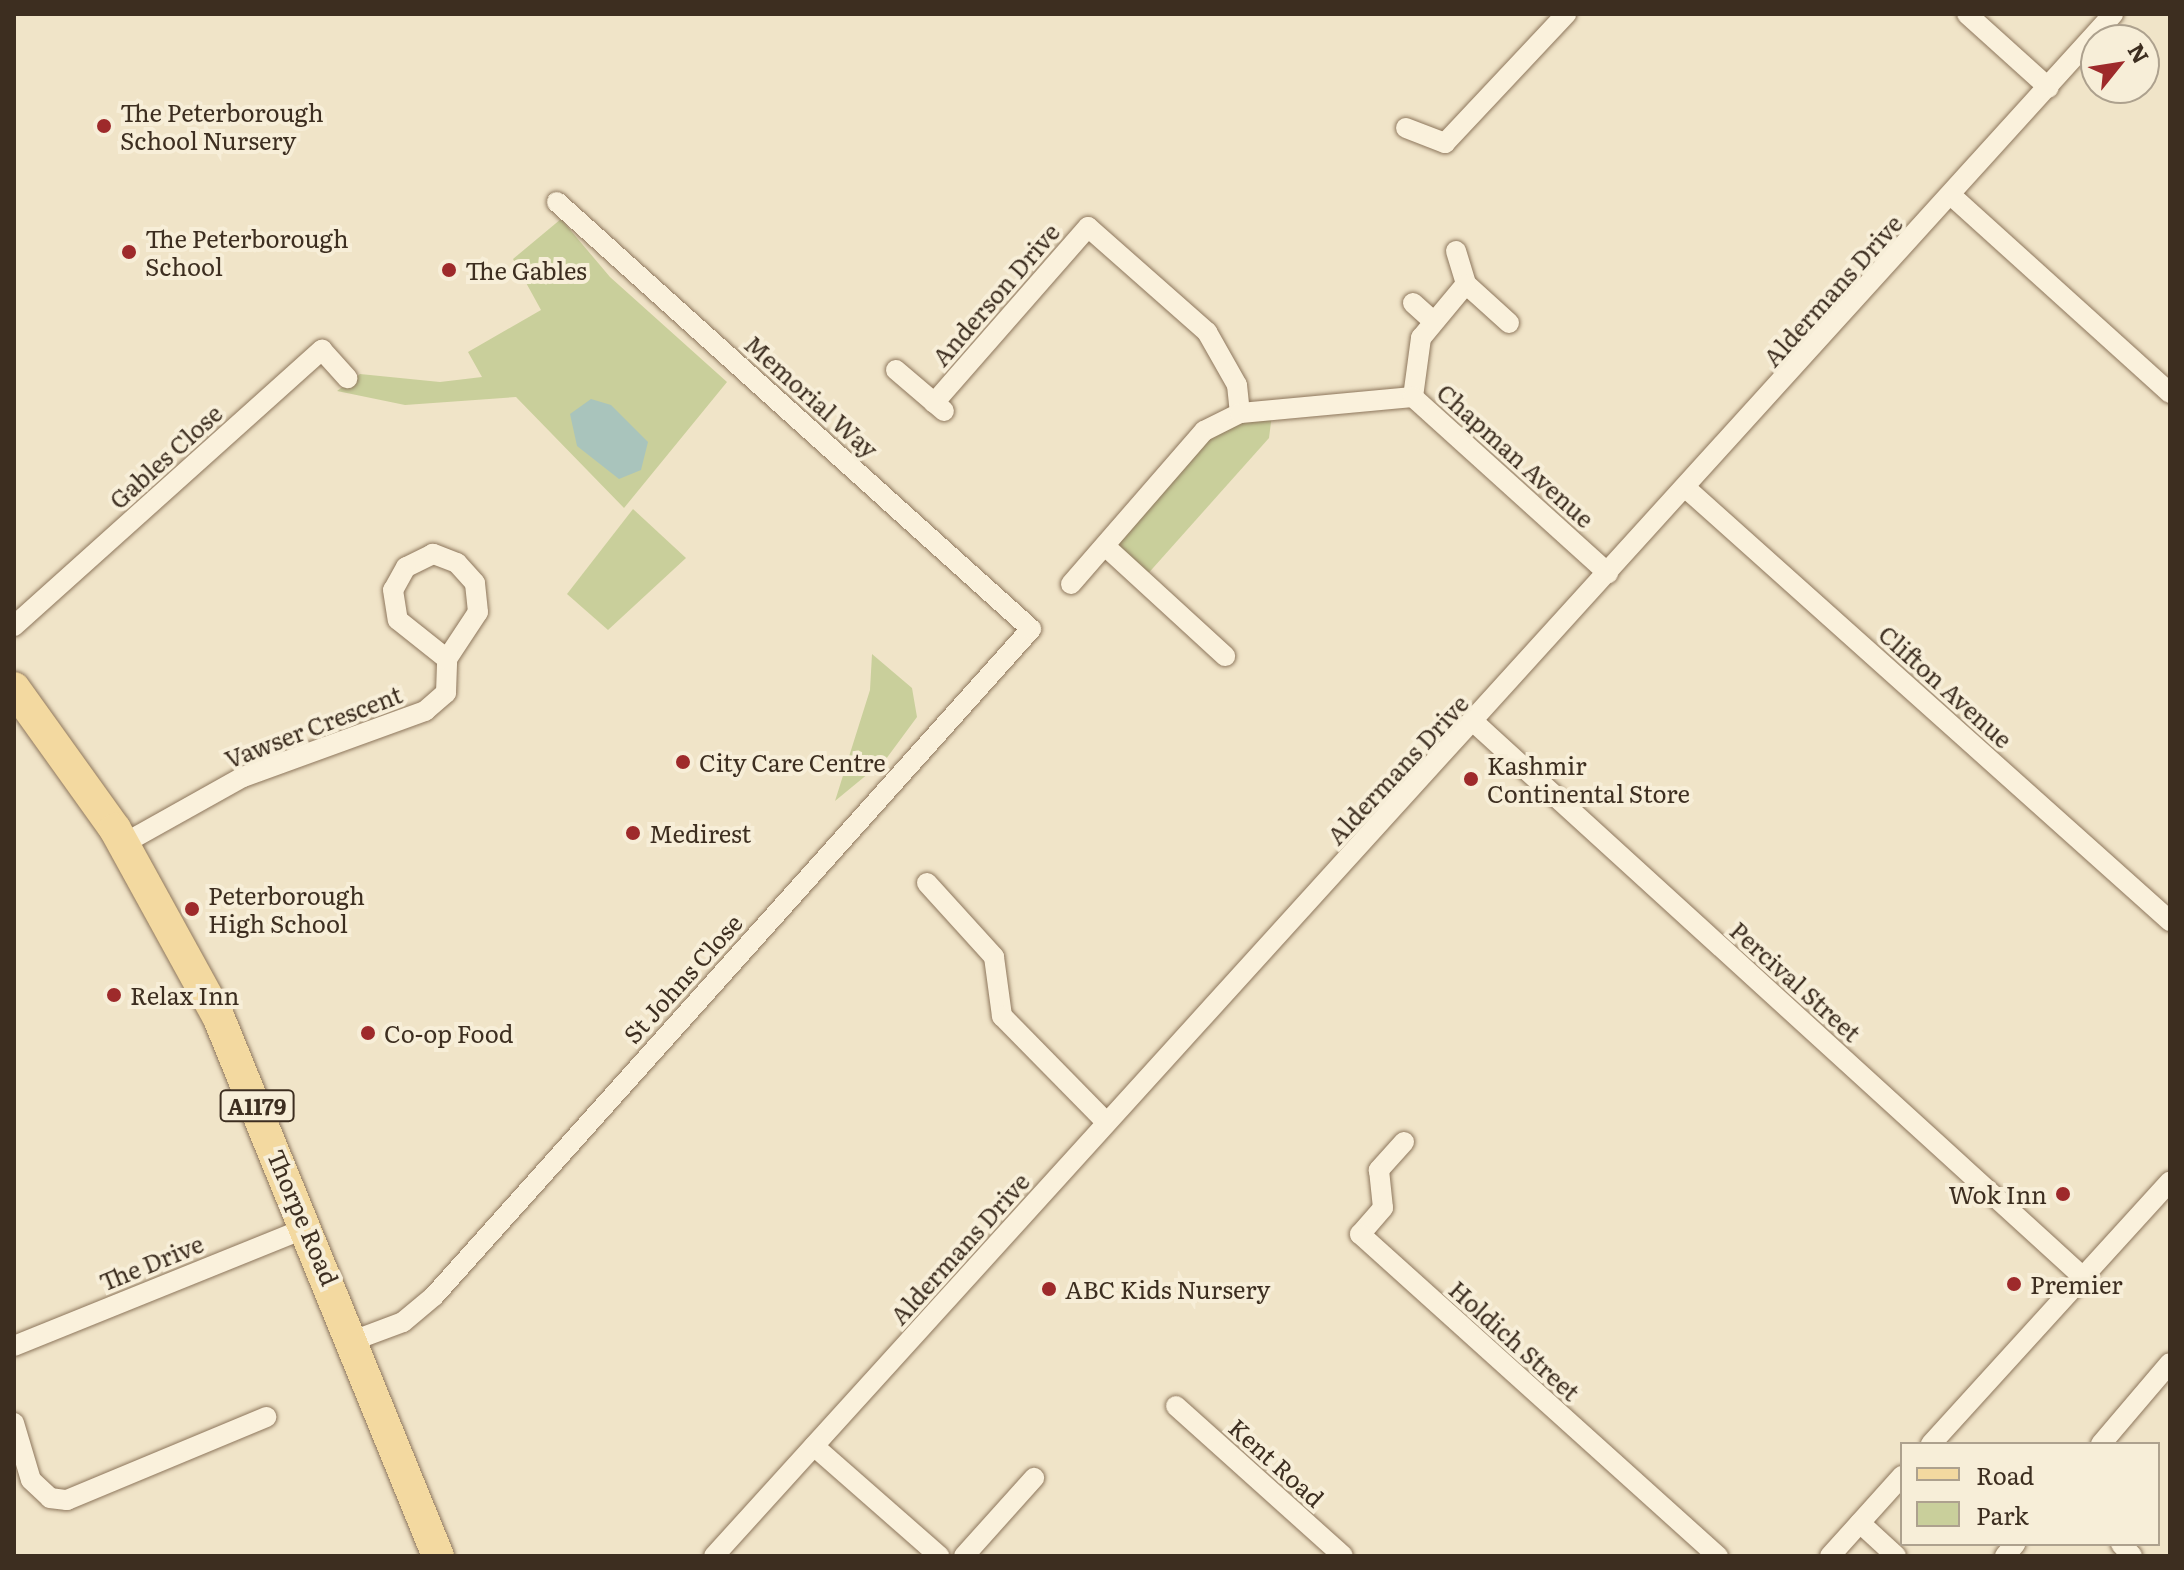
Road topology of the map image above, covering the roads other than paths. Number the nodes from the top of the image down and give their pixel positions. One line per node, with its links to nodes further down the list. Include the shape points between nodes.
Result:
1 (1566, 14): 5 (street, via 1445,143)
2 (1967, 14): 4 (street)
3 (2113, 14): 4 (street, Aldermans Drive)
4 (2049, 88): 6 (street, Aldermans Drive)
5 (1406, 128)
6 (1952, 196): 15 (street); 18 (street, Aldermans Drive)
7 (557, 202): 23 (street, Memorial Way)
8 (1456, 251): 9 (street)
9 (1466, 284): 11 (street); 12 (street)
10 (1413, 303): 11 (street)
11 (1432, 320): 16 (street, via 1421,338)
12 (1509, 323)
13 (896, 370): 17 (street, Anderson Drive, via 939,407 1088,227 1207,332 1237,385)
14 (347, 378): 22 (street, Gables Close, via 322,350)
15 (2170, 393)
16 (1413, 397): 17 (street, Chapman Avenue); 20 (street, Chapman Avenue)
17 (1240, 413): 19 (street, Chapman Avenue, via 1204,431)
18 (1687, 489): 20 (street, Aldermans Drive); 30 (street, Clifton Avenue)
19 (1105, 546): 21 (street, Chapman Avenue); 24 (street)
20 (1608, 573): 27 (street, Aldermans Drive)
21 (1071, 584)
22 (14, 626)
23 (1031, 629): 36 (street, St Johns Close, via 434,1296 403,1322)
24 (1225, 656)
25 (447, 659): 25 (street, Vawser Crescent, via 398,620 393,590 406,567 433,554 457,563 475,583 478,612); 28 (street, Vawser Crescent, via 446,693 425,711 243,777)
26 (14, 688): 28 (main road, Thorpe Road / A1179)
27 (1475, 723): 31 (street, Aldermans Drive); 35 (street, Percival Street)
28 (123, 844): 34 (main road, Thorpe Road / A1179, via 218,1016)
29 (927, 883): 31 (street, via 994,957 1002,1016)
30 (2170, 921)
31 (1106, 1122): 44 (street, Aldermans Drive)
32 (1404, 1142): 53 (street, Holdich Street, via 1379,1170 1383,1208 1360,1234)
33 (2170, 1181): 35 (street)
34 (308, 1227): 36 (main road, Thorpe Road / A1179); 37 (street, The Drive)
35 (2083, 1277): 42 (street)
36 (355, 1340): 48 (main road, Thorpe Road / A1179)
37 (14, 1346)
38 (2170, 1363): 43 (street)
39 (1176, 1406): 52 (street, Kent Road)
40 (266, 1417): 41 (street, via 67,1500 50,1498 31,1480)
41 (14, 1423)
42 (1933, 1442)
43 (2103, 1442)
44 (814, 1446): 49 (street, Aldermans Drive); 50 (street)
45 (1034, 1478): 51 (street)
46 (1900, 1478): 47 (street)
47 (1860, 1523): 54 (street); 55 (street)
48 (429, 1553)
49 (714, 1556)
50 (939, 1556)
51 (964, 1556)
52 (1343, 1556)
53 (1718, 1556)
54 (1830, 1556)
55 (1896, 1556)

